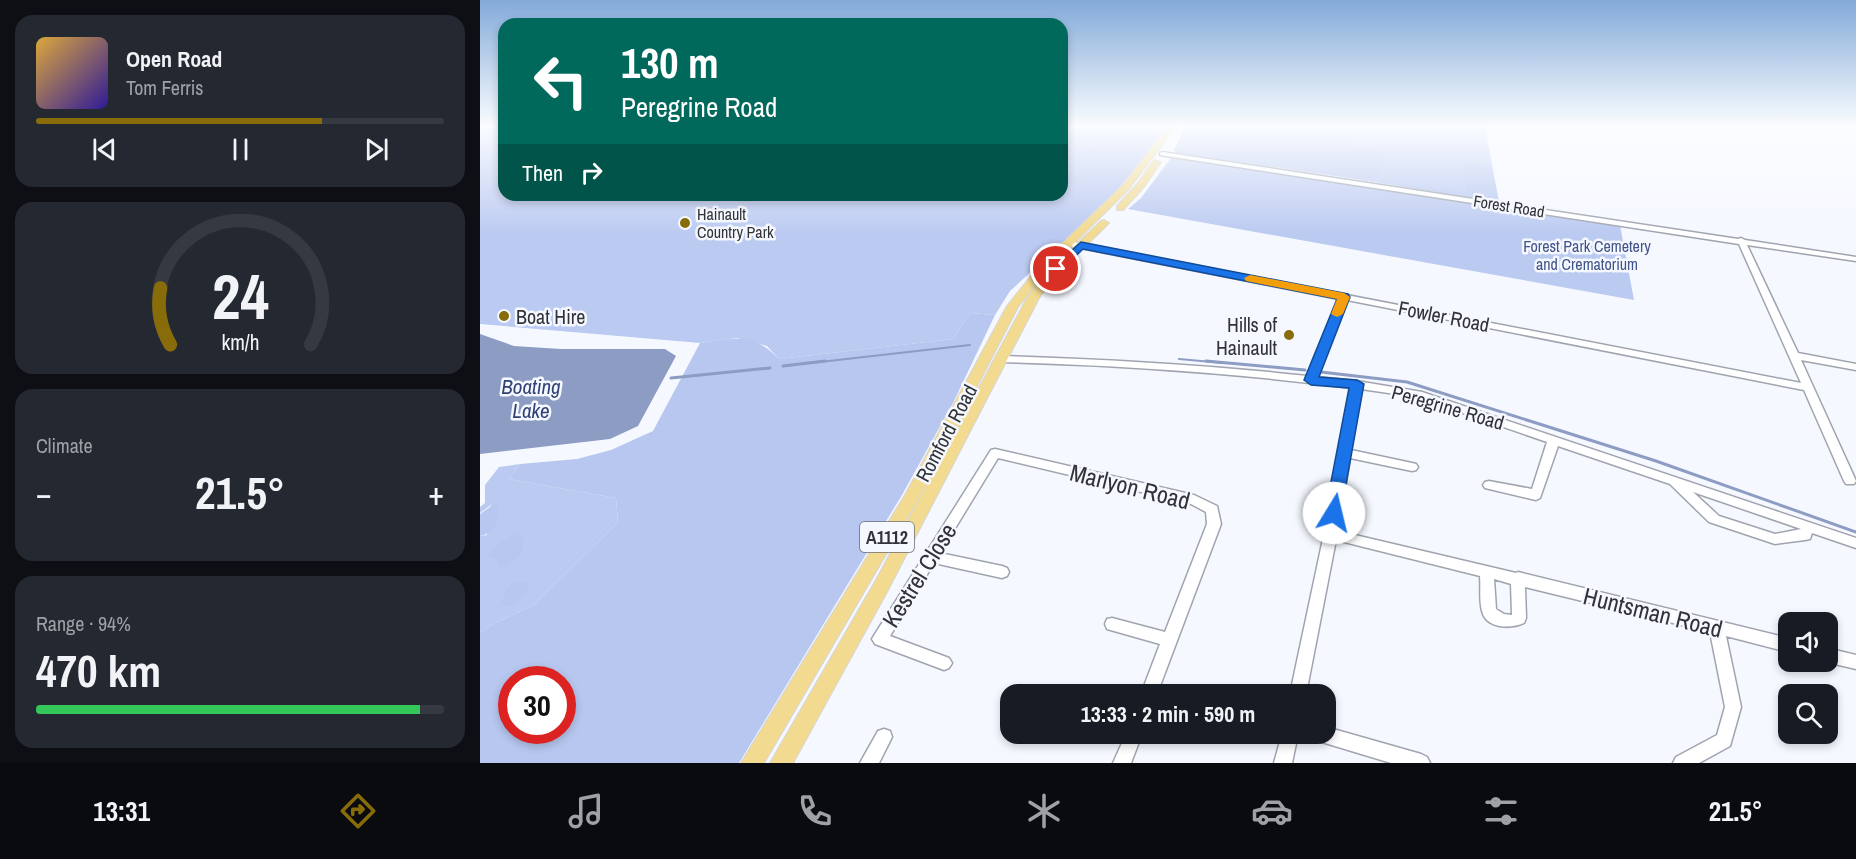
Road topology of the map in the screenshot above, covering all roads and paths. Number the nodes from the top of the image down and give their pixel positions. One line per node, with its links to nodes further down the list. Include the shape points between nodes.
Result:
1 (1144, 163): 5 (main road, Romford Road / A1112)
2 (1156, 163): 5 (main road, Romford Road / A1112, via 1141,185)
3 (1220, 163): 4 (street, Forest Road)
4 (1741, 240): 6 (street, Forest Road); 8 (street)
5 (1074, 244): 7 (street, Fowler Road); 9 (main road, Romford Road / A1112, via 1040,287); 41 (main road, Romford Road / A1112, via 1035,276 1013,306 911,498)
6 (1856, 259)
7 (1344, 297): 11 (street); 13 (street, Fowler Road)
8 (1796, 356): 10 (street); 13 (street)
9 (1001, 359): 11 (street, Peregrine Road, via 1141,364); 42 (main road, Romford Road / A1112, via 882,585)
10 (1856, 367)
11 (1311, 380): 12 (street, Peregrine Road)
12 (1357, 384): 14 (street, Peregrine Road, via 1418,394); 16 (street)
13 (1807, 387): 19 (street)
14 (1554, 439): 18 (street, Peregrine Road); 20 (street, via 1536,495)
15 (994, 453): 24 (street, Kestrel Close); 30 (street, Marlyon Road, via 1194,500 1212,509 1214,524)
16 (1344, 453): 17 (street); 22 (street)
17 (1412, 467)
18 (1671, 479): 21 (street, Peregrine Road); 21 (street, Peregrine Road, via 1714,519 1775,539 1805,535)
19 (1850, 481)
20 (1488, 485)
21 (1808, 527): 23 (street, Peregrine Road)
22 (1330, 534): 25 (street, Huntsman Road); 36 (street)
23 (1856, 543)
24 (931, 557): 26 (street); 34 (street, Kestrel Close, via 880,639)
25 (1487, 571): 27 (street, Huntsman Road); 27 (street, via 1489,610 1506,621 1519,618)
26 (1002, 572)
27 (1518, 578): 29 (street, Huntsman Road)
28 (1112, 624): 30 (street)
29 (1716, 627): 31 (street, Huntsman Road); 47 (street, via 1733,707 1724,740)
30 (1169, 640): 35 (street, Marlyon Road)
31 (1778, 642)
32 (1838, 658): 33 (street)
33 (1856, 662)
34 (944, 663)
35 (1153, 684)
36 (1300, 684)
37 (884, 737): 43 (street)
38 (1336, 738): 46 (street)
39 (1130, 744): 44 (street)
40 (1288, 744): 45 (street)
41 (752, 763)
42 (781, 763)
43 (868, 763)
44 (1122, 763)
45 (1283, 763)
46 (1421, 763)
47 (1682, 763)

